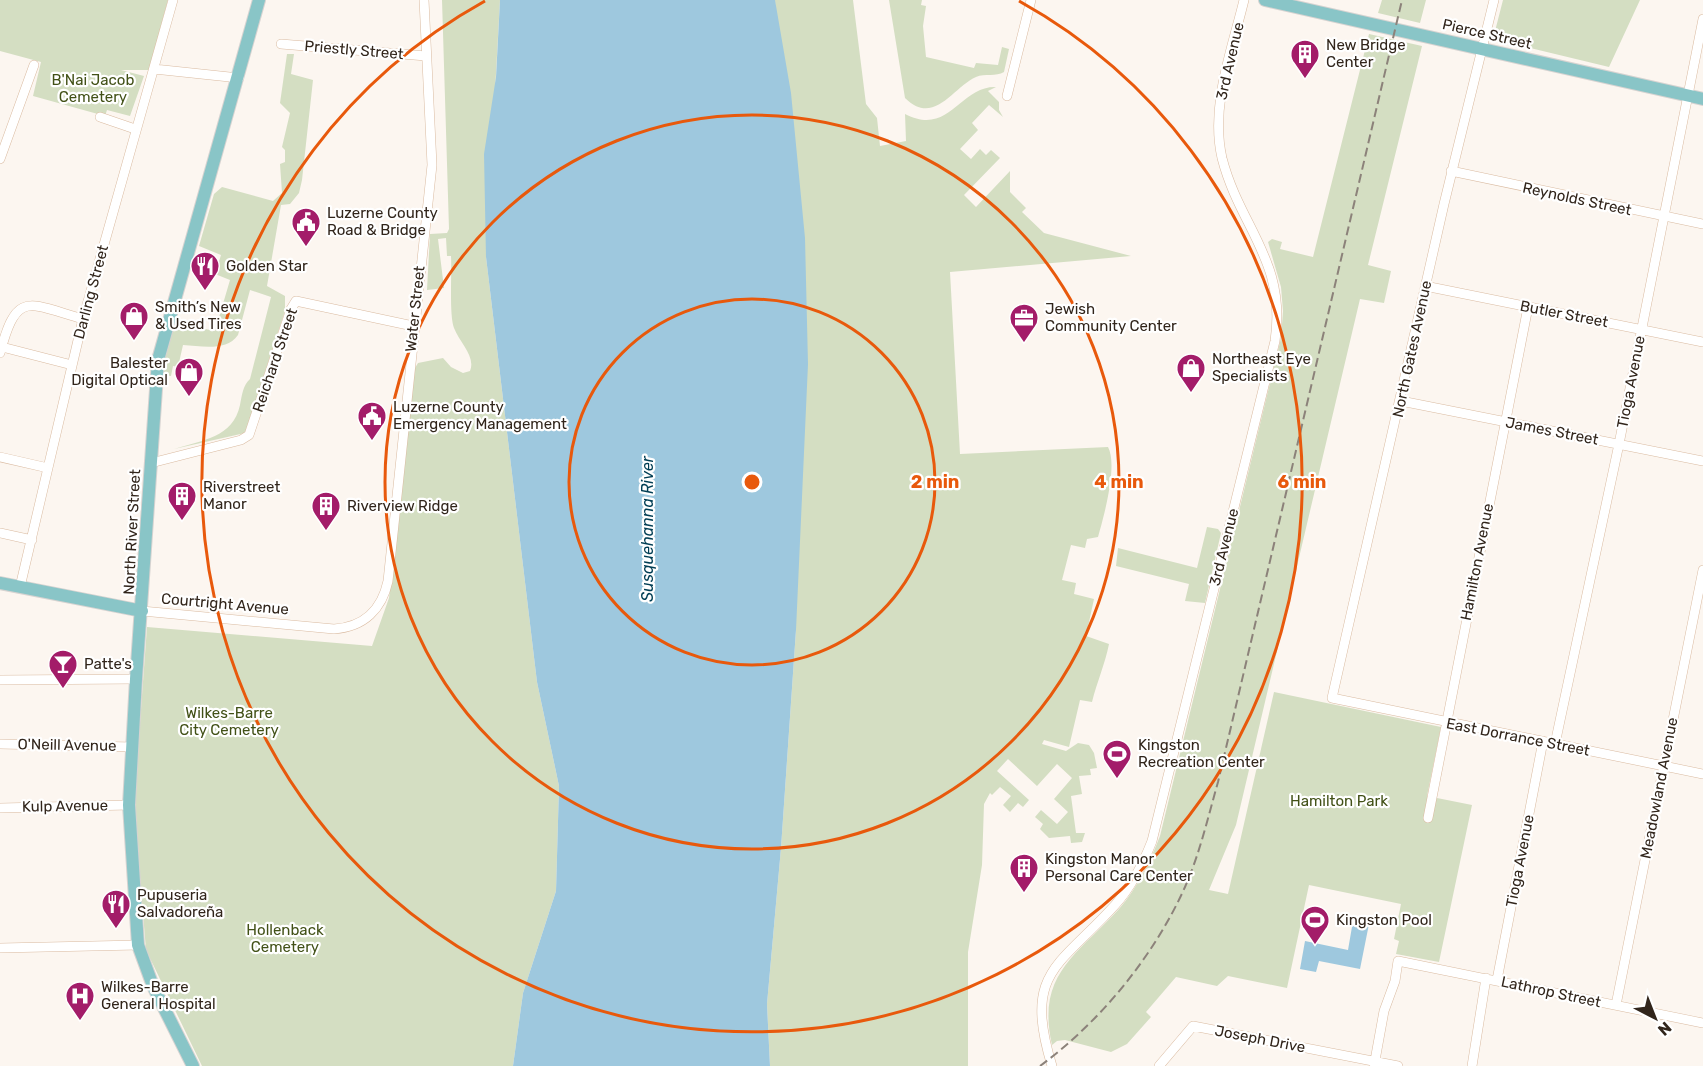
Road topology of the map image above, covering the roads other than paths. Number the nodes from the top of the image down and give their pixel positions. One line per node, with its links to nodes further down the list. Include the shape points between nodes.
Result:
1 (173, 0): 13 (street, Darling Street)
2 (259, 0): 14 (main road, North River Street)
3 (424, 0): 11 (street, Water Street)
4 (1031, 0): 15 (street)
5 (1244, 0): 67 (street, 3rd Avenue, via 1221,98 1219,132 1225,166 1274,282 1278,311 1275,341 1152,841 1122,896 1068,950 1050,974 1042,996 1041,1020)
6 (1264, 0): 10 (main road, Pierce Street)
7 (1494, 0): 10 (street, North Gates Avenue)
8 (1703, 19): 16 (street, Tioga Avenue)
9 (281, 44): 11 (street, Priestly Street)
10 (1482, 48): 16 (main road, Pierce Street); 21 (street, North Gates Avenue)
11 (426, 56): 27 (street, Water Street, via 432,165)
12 (34, 65): 20 (street)
13 (154, 69): 14 (street); 19 (street, Darling Street)
14 (239, 78): 37 (main road, North River Street, via 165,329 158,360)
15 (1007, 96)
16 (1689, 96): 17 (main road, Pierce Street); 22 (street, Tioga Avenue)
17 (1703, 99)
18 (100, 117): 19 (street)
19 (135, 129): 26 (street, Darling Street)
20 (0, 159)
21 (1451, 171): 22 (street, Reynolds Street); 24 (street, North Gates Avenue)
22 (1664, 216): 23 (street, Reynolds Street); 28 (street, Tioga Avenue)
23 (1703, 224)
24 (1425, 286): 25 (street, Butler Street); 32 (street, North Gates Avenue)
25 (1528, 307): 28 (street, Butler Street); 33 (street, Hamilton Avenue)
26 (82, 319): 30 (street, via 36,305 23,306 10,319); 31 (street, Darling Street)
27 (413, 326): 37 (street, Reichard Street, via 296,301 249,435); 45 (street, Water Street, via 388,581)
28 (1642, 329): 29 (street, Butler Street); 34 (street, Tioga Avenue)
29 (1703, 342)
30 (1, 350): 31 (street)
31 (72, 365): 38 (street, Darling Street)
32 (1401, 402): 33 (street, James Street); 48 (street, North Gates Avenue)
33 (1505, 422): 34 (street, James Street); 49 (street, Hamilton Avenue)
34 (1618, 444): 36 (street, James Street); 52 (street, Tioga Avenue)
35 (0, 457): 38 (street)
36 (1703, 461)
37 (151, 463): 44 (main road, North River Street)
38 (48, 468): 40 (street, Darling Street)
39 (0, 533): 40 (street)
40 (32, 540): 43 (street, Darling Street)
41 (1703, 570): 54 (street, Meadowland Avenue)
42 (0, 583): 43 (main road, Courtright Avenue)
43 (20, 587): 44 (main road, Courtright Avenue)
44 (142, 611): 45 (street, Courtright Avenue, via 331,629 356,625); 46 (main road, North River Street)
45 (374, 613)
46 (136, 679): 47 (street); 53 (main road, North River Street)
47 (0, 680)
48 (1332, 698): 49 (street, East Dorrance Street)
49 (1446, 723): 50 (street, East Dorrance Street); 58 (street, Hamilton Avenue)
50 (1543, 741): 52 (street, East Dorrance Street); 62 (street, Tioga Avenue)
51 (0, 744): 53 (street, O'Neill Avenue)
52 (1555, 744): 54 (street, East Dorrance Street)
53 (133, 747): 56 (main road, North River Street)
54 (1663, 765): 55 (street, East Dorrance Street); 63 (street, Meadowland Avenue)
55 (1703, 774)
56 (129, 805): 57 (street, Kulp Avenue); 59 (main road, North River Street)
57 (0, 808)
58 (1428, 818)
59 (138, 945): 60 (street); 66 (main road, North River Street, via 153,986)
60 (0, 948)
61 (1486, 978): 62 (street, Lathrop Street); 65 (street, Lathrop Street, via 1398,961); 70 (street)
62 (1497, 980): 63 (street, Lathrop Street)
63 (1616, 1005): 64 (street, Lathrop Street)
64 (1703, 1023)
65 (1374, 1064): 68 (street, Joseph Drive, via 1193,1026); 69 (street, Joseph Drive)
66 (193, 1066)
67 (1052, 1066)
68 (1159, 1066)
69 (1398, 1066)
70 (1472, 1066)

